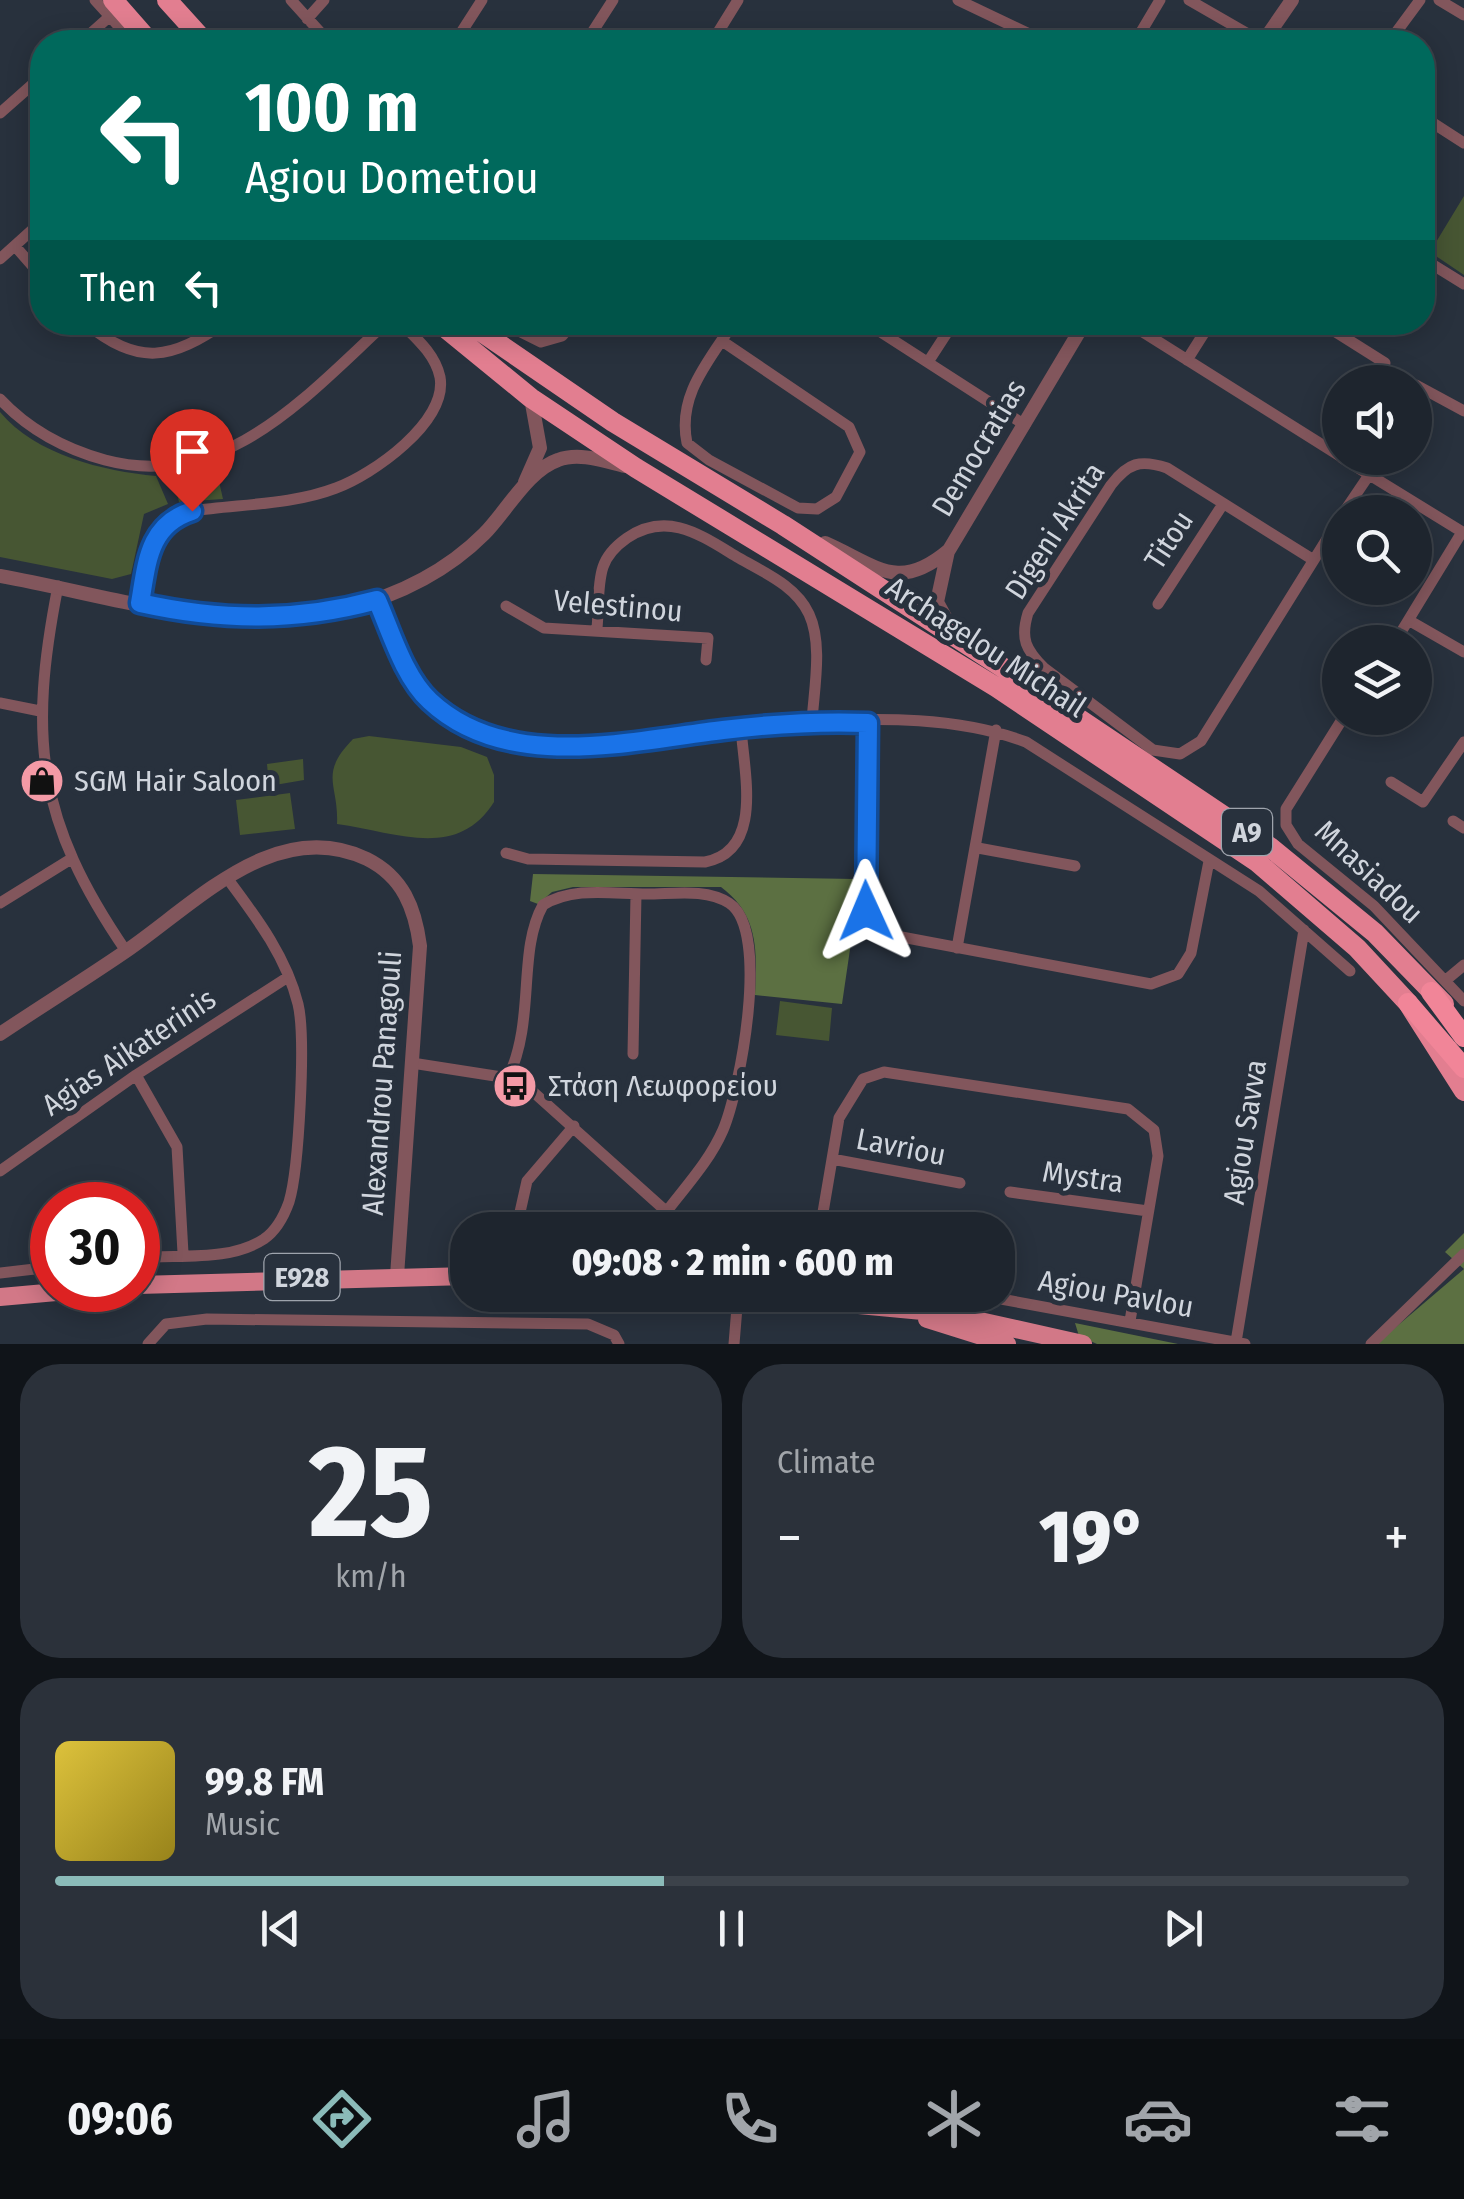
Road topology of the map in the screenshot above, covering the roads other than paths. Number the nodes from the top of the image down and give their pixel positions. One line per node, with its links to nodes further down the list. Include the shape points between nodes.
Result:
1 (95, 0): 16 (street)
2 (130, 0): 22 (highway)
3 (149, 0): 23 (highway)
4 (167, 0): 24 (highway)
5 (291, 0): 18 (street)
6 (324, 0): 18 (street)
7 (482, 0): 26 (street)
8 (613, 0): 27 (street)
9 (738, 0): 28 (street)
10 (958, 0): 29 (street)
11 (1160, 0): 30 (street)
12 (1189, 0): 31 (street)
13 (1292, 0): 32 (street)
14 (1420, 0): 33 (street)
15 (1439, 0): 17 (street)
16 (111, 9): 19 (street); 20 (street); 21 (highway)
17 (1464, 16)
18 (307, 19): 25 (street)
19 (92, 30)
20 (126, 30)
21 (136, 30)
22 (157, 30)
23 (177, 30)
24 (195, 30)
25 (318, 30)
26 (463, 30)
27 (594, 30)
28 (719, 30)
29 (1021, 30)
30 (1142, 30)
31 (1242, 30)
32 (1271, 30)
33 (1399, 30)
34 (30, 87): 35 (street)
35 (0, 113)
36 (1435, 124): 37 (street)
37 (1464, 143)
38 (30, 232): 39 (street)
39 (14, 246): 40 (street); 41 (street)
40 (0, 259)
41 (30, 264)
42 (1435, 266): 43 (street)
43 (1464, 284)
44 (102, 335): 45 (street, via 154,354 189,348)
45 (208, 335)
46 (373, 335): 69 (street, via 281,419 194,463 162,466 89,456 50,439)
47 (413, 335): 86 (street, via 440,377 440,392 399,450 335,489 173,519 150,548)
48 (440, 335): 63 (highway)
49 (453, 335): 63 (highway, Archagelou Michail / A9)
50 (486, 335): 62 (highway, Archagelou Michail / A9)
51 (494, 335): 62 (highway)
52 (526, 335): 53 (street, via 540,342)
53 (563, 335)
54 (726, 335): 61 (street)
55 (885, 335): 65 (street)
56 (946, 335): 65 (street)
57 (1078, 335): 71 (street, Democratias)
58 (1148, 335): 64 (street)
59 (1203, 335): 64 (street)
60 (1341, 335): 66 (street)
61 (722, 341): 61 (street, via 686,398 687,443 798,508 817,509 836,497 860,452 848,427)
62 (516, 356): 78 (highway, Archagelou Michail / A9)
63 (481, 359): 68 (highway, Archagelou Michail / A9)
64 (1187, 360): 72 (street)
65 (928, 362): 71 (street)
66 (1385, 363)
67 (1432, 393): 70 (street)
68 (530, 398): 73 (highway, Archagelou Michail / A9); 76 (street, via 540,448)
69 (0, 400)
70 (1464, 411)
71 (1025, 426): 81 (street, Democratias)
72 (1322, 445)
73 (636, 468): 76 (street, via 575,456 557,460); 93 (highway, Archagelou Michail / A9)
74 (1369, 475): 75 (street, Digeni Akrita); 79 (street)
75 (1356, 495)
76 (518, 496): 85 (street, via 456,558)
77 (1222, 504): 82 (street, Digeni Akrita); 82 (street, Digeni Akrita, via 1167,468 1146,461 1125,467 1023,629 1028,652 1044,668 1153,750 1180,754 1200,741); 87 (street, Titou)
78 (783, 525): 81 (street, Democratias, via 887,574 909,575); 93 (highway, Archagelou Michail / A9)
79 (1463, 533): 89 (street)
80 (1322, 544): 82 (street, Digeni Akrita)
81 (949, 550): 93 (street, Democratias, via 939,613)
82 (1312, 559)
83 (0, 576): 84 (street)
84 (58, 586): 86 (street); 97 (street)
85 (377, 600): 86 (street, via 274,618 200,616); 100 (street, via 428,700 496,737 538,746 586,745)
86 (140, 603)
87 (1158, 604)
88 (506, 606): 91 (street, Velestinou, via 544,628)
89 (1410, 621): 90 (street); 92 (street)
90 (1407, 625)
91 (597, 628): 94 (street, Velestinou, via 708,638); 98 (street, via 610,554 640,530 664,524 690,529 775,579 808,610 814,626)
92 (1464, 652)
93 (979, 659): 96 (highway, Archagelou Michail / A9); 96 (highway, Archagelou Michail / A9, via 1004,669)
94 (706, 660)
95 (0, 703): 97 (street)
96 (1039, 704): 119 (highway, Archagelou Michail / A9, via 1270,847); 121 (highway, Archagelou Michail / A9, via 1257,862 1358,948)
97 (40, 711): 107 (street, via 47,774)
98 (812, 721): 99 (street); 100 (street)
99 (868, 723): 101 (street, via 914,720); 114 (street, via 866,911 891,935)
100 (741, 728): 106 (street, via 743,836 731,854 706,862 528,859)
101 (996, 730): 105 (street); 108 (street, via 1026,742)
102 (1332, 735): 119 (street, Mnasiadou, via 1286,809 1286,825 1298,844 1374,906)
103 (1464, 742): 104 (street, via 1424,802)
104 (1391, 782)
105 (978, 848): 109 (street); 114 (street)
106 (506, 853)
107 (71, 859): 112 (street); 115 (street)
108 (1210, 861): 113 (street); 114 (street, via 1191,953 1178,974 1151,984)
109 (1075, 866)
110 (227, 878): 115 (street, Alexandrou Panagouli); 118 (street, via 273,941); 126 (street, Alexandrou Panagouli, via 256,860 309,845 354,853 382,867 412,904 418,925)
111 (636, 894): 125 (street); 129 (street, via 574,893 543,906 532,927 528,1014); 136 (street, via 708,894 731,904 750,950 746,1036 724,1128)
112 (0, 903)
113 (1304, 930): 117 (street); 154 (street, Agiou Savva)
114 (956, 948)
115 (126, 951): 123 (street, Alexandrou Panagouli)
116 (1464, 965): 119 (street)
117 (1350, 970)
118 (288, 977): 128 (street, Agias Aikaterinis); 140 (street, via 303,1040 290,1199 263,1240 226,1254)
119 (1438, 986): 120 (street, Mnasiadou); 122 (highway); 124 (highway, Archagelou Michail / A9)
120 (1464, 1001)
121 (1408, 1003): 127 (highway, Archagelou Michail / A9); 130 (highway)
122 (1464, 1023)
123 (0, 1034)
124 (1464, 1037)
125 (633, 1054)
126 (412, 1063): 129 (street); 145 (street, Alexandrou Panagouli)
127 (1464, 1068)
128 (136, 1075): 133 (street, Agias Aikaterinis); 140 (street, via 177,1147)
129 (508, 1078): 131 (street)
130 (1464, 1091)
131 (574, 1126): 136 (street); 138 (street, via 527,1181)
132 (832, 1159): 134 (street, Lavriou); 137 (street, via 849,1096 863,1079 884,1072 1128,1109 1154,1130 1158,1156); 139 (street)
133 (0, 1172)
134 (960, 1183)
135 (1010, 1192): 137 (street, Mystra)
136 (667, 1211)
137 (1148, 1211): 153 (street)
138 (520, 1212)
139 (823, 1212)
140 (183, 1253): 142 (street)
141 (1464, 1254): 160 (street)
142 (160, 1256)
143 (30, 1270): 144 (street)
144 (0, 1273)
145 (397, 1276): 146 (main road, E928); 147 (main road, E928)
146 (450, 1276)
147 (160, 1284)
148 (30, 1294): 149 (main road)
149 (0, 1297)
150 (1015, 1301): 153 (street, Agiou Pavlou)
151 (737, 1312): 157 (street)
152 (908, 1312): 158 (main road); 159 (main road, via 1003,1323)
153 (1130, 1321): 154 (street, Agiou Pavlou)
154 (1240, 1343)
155 (148, 1344): 156 (street, via 166,1324 207,1319 588,1324 614,1335)
156 (618, 1344)
157 (734, 1344)
158 (1007, 1344)
159 (1083, 1344)
160 (1371, 1344)

